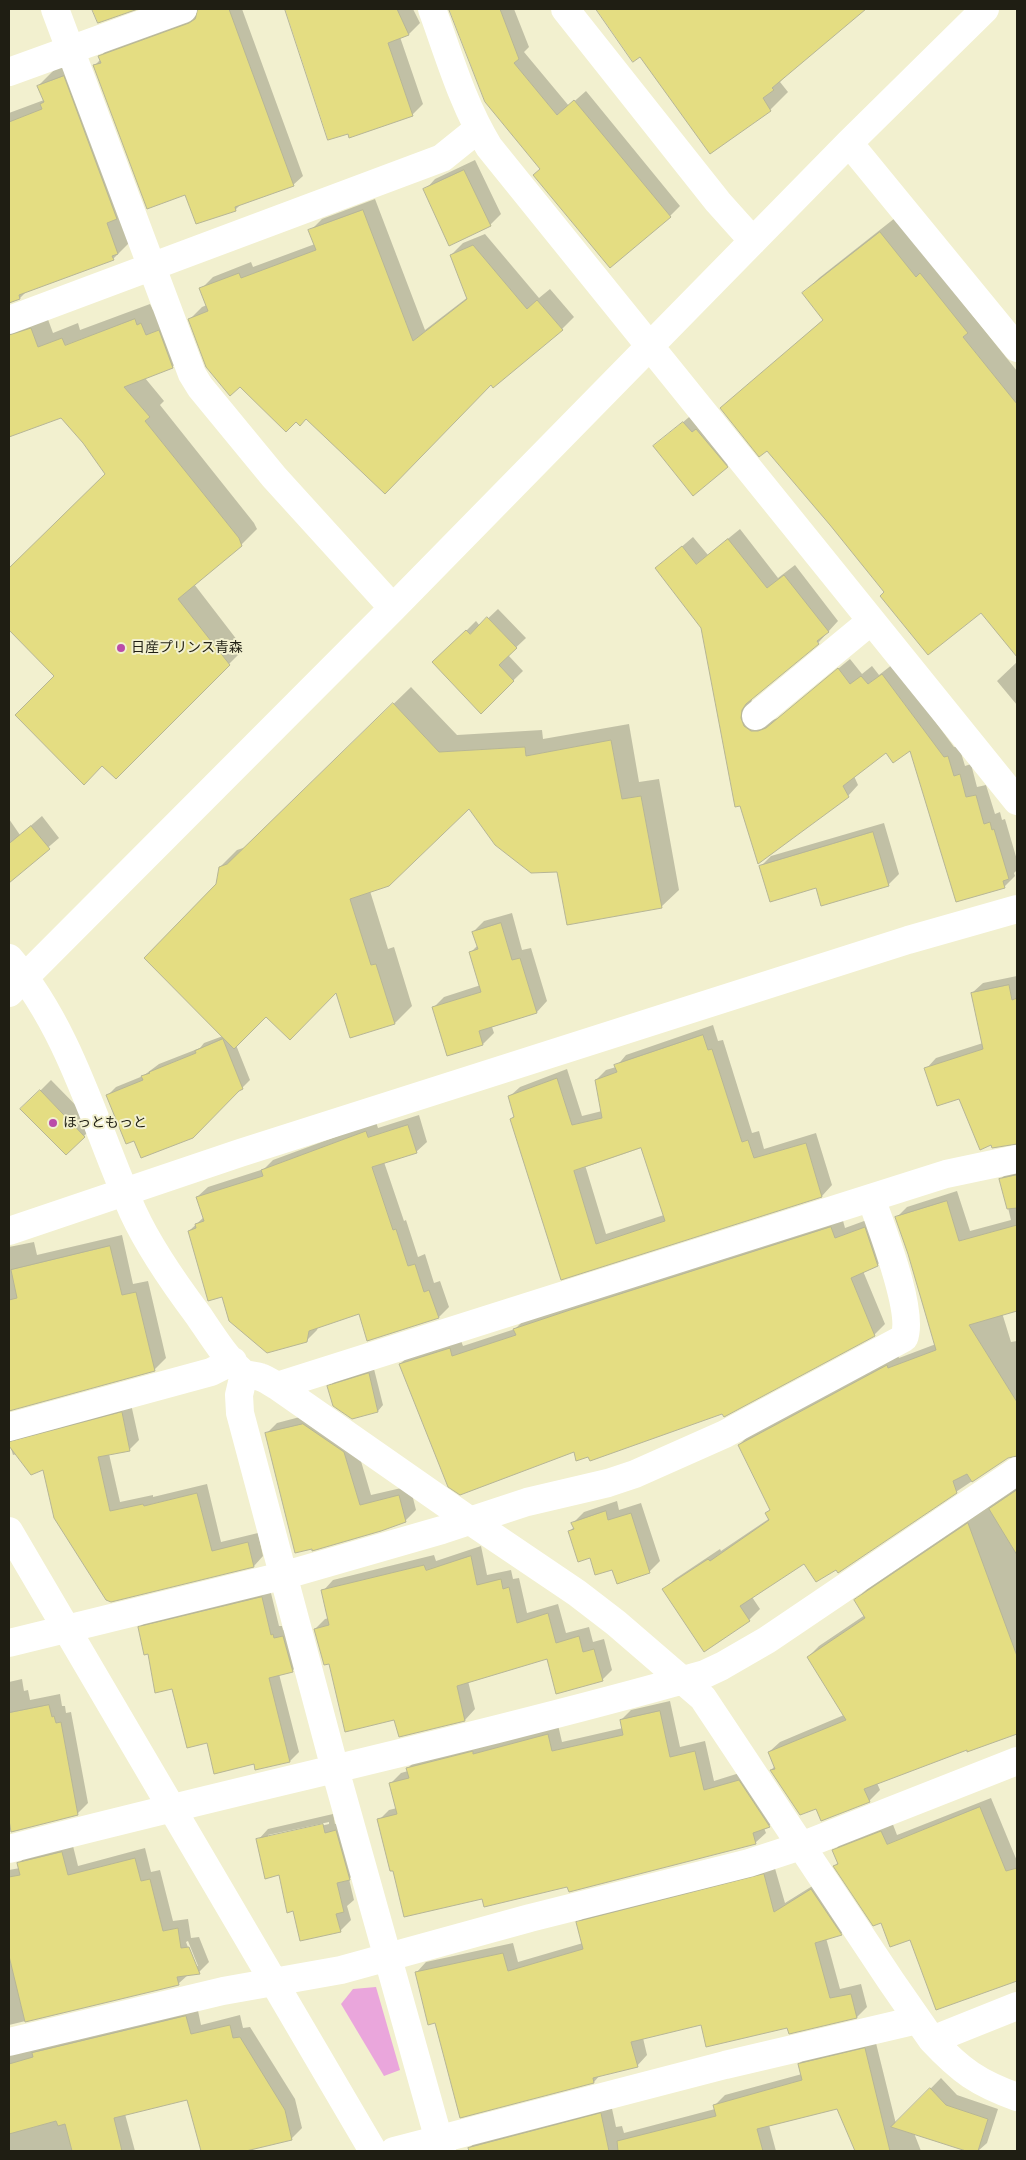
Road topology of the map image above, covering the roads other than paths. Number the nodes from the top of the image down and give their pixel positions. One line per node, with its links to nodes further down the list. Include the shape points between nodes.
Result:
1 (54, 9): 6 (street)
2 (183, 9): 6 (street)
3 (432, 9): 8 (street)
4 (565, 9): 10 (street, via 718,202)
5 (985, 9): 9 (street)
6 (70, 49): 7 (street); 11 (street)
7 (9, 72)
8 (478, 129): 11 (street, via 442,158); 13 (street, via 489,147)
9 (849, 143): 10 (street); 14 (street)
10 (753, 241): 13 (street)
11 (152, 266): 12 (street); 15 (street, via 192,374 200,387 274,477)
12 (9, 320)
13 (650, 346): 15 (street); 16 (street)
14 (1017, 348)
15 (393, 608): 20 (street)
16 (871, 621): 17 (street); 18 (street)
17 (756, 716)
18 (1017, 801)
19 (1017, 909): 22 (street, via 908,940)
20 (14, 976): 22 (street, via 40,999 70,1058)
21 (1017, 1159): 23 (street, via 946,1174)
22 (126, 1192): 24 (street); 25 (street, via 153,1250)
23 (871, 1198): 26 (street); 29 (street, via 902,1295 907,1330 904,1338 734,1430 659,1465 608,1483)
24 (9, 1231)
25 (238, 1367): 26 (street); 27 (street); 31 (street, via 240,1413)
26 (277, 1386): 29 (street)
27 (9, 1427)
28 (1017, 1471): 34 (street, via 767,1640 722,1666)
29 (469, 1520): 31 (street); 34 (street, via 577,1593)
30 (9, 1531): 32 (street)
31 (282, 1576): 32 (street); 36 (street)
32 (66, 1628): 33 (street); 37 (street)
33 (9, 1643)
34 (684, 1680): 36 (street); 38 (street, via 714,1712)
35 (1017, 1761): 38 (street)
36 (335, 1769): 37 (street); 40 (street)
37 (172, 1809): 39 (street); 41 (street)
38 (801, 1846): 40 (street, via 685,1880); 43 (street)
39 (9, 1849)
40 (388, 1957): 41 (street); 46 (street)
41 (274, 1983): 44 (street, via 223,1991); 47 (street)
42 (1017, 2006): 43 (street)
43 (925, 2030): 45 (street, via 965,2073); 46 (street, via 725,2065)
44 (9, 2042)
45 (1017, 2098)
46 (441, 2146): 48 (street)
47 (373, 2151)
48 (394, 2151)

